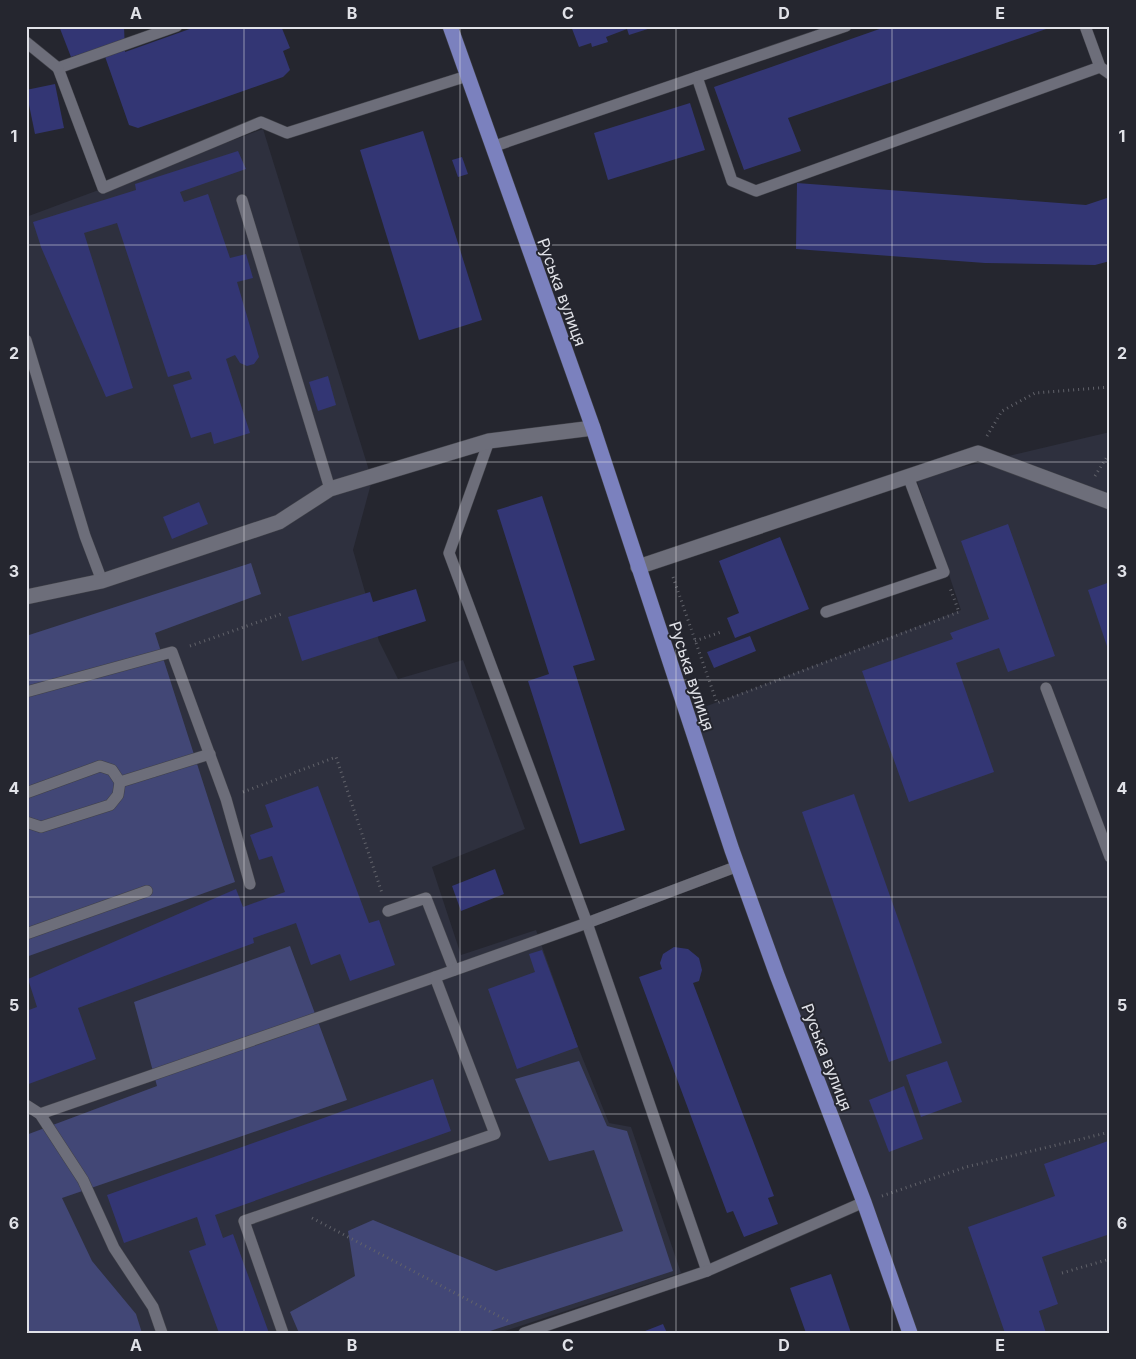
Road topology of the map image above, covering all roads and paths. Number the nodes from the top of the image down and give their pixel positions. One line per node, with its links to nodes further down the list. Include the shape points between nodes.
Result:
1 (177, 26): 6 (lane)
2 (450, 26): 8 (main road, Руська вулиця)
3 (846, 26): 9 (lane)
4 (1085, 26): 7 (lane)
5 (26, 42): 6 (lane)
6 (58, 68): 8 (lane, via 103,188 261,122 287,133)
7 (1105, 70): 9 (lane, via 756,191 732,181)
8 (467, 76): 10 (main road, Руська вулиця)
9 (697, 77): 10 (lane)
10 (492, 147): 14 (main road, Руська вулиця)
11 (242, 200): 19 (lane)
12 (26, 340): 25 (lane, via 85,536)
13 (1110, 387): 16 (path, via 1035,393 1002,410)
14 (593, 428): 15 (street); 23 (main road, Руська вулиця)
15 (489, 441): 19 (street); 44 (lane, via 449,553)
16 (978, 452): 18 (street); 20 (street)
17 (1110, 452): 20 (path)
18 (908, 476): 22 (street); 24 (lane)
19 (330, 489): 25 (street, via 278,522)
20 (1085, 491): 21 (street)
21 (1110, 502)
22 (666, 558): 23 (street); 30 (path)
23 (638, 567): 40 (main road, Руська вулиця)
24 (944, 572): 27 (lane); 30 (path, via 959,612 717,703)
25 (102, 581): 26 (street)
26 (26, 597)
27 (826, 612)
28 (281, 614): 31 (path)
29 (720, 632): 30 (path)
30 (695, 641)
31 (172, 652): 33 (lane); 34 (lane)
32 (1046, 688): 39 (lane)
33 (26, 692)
34 (210, 754): 35 (lane); 37 (lane)
35 (120, 782): 36 (lane, via 112,770 100,766); 38 (lane, via 118,795 110,806 41,827)
36 (26, 793)
37 (226, 799): 41 (lane); 43 (path, via 336,757)
38 (26, 822)
39 (1110, 857)
40 (738, 866): 44 (lane); 51 (main road, Руська вулиця)
41 (250, 884)
42 (147, 891): 45 (lane)
43 (388, 910): 46 (lane, via 426,898)
44 (587, 923): 46 (lane); 54 (lane)
45 (26, 934)
46 (454, 970): 47 (lane)
47 (435, 977): 49 (lane); 52 (lane, via 495,1134)
48 (26, 1105): 49 (lane)
49 (40, 1114): 56 (lane, via 83,1180 114,1248 153,1307)
50 (1110, 1132): 51 (path, via 966,1167)
51 (864, 1202): 54 (lane); 59 (main road, Руська вулиця)
52 (289, 1206): 57 (lane, via 244,1221); 58 (path, via 518,1326)
53 (1110, 1259): 55 (path)
54 (707, 1271): 58 (lane)
55 (1062, 1273)
56 (162, 1333)
57 (283, 1333)
58 (524, 1333)
59 (910, 1333)

